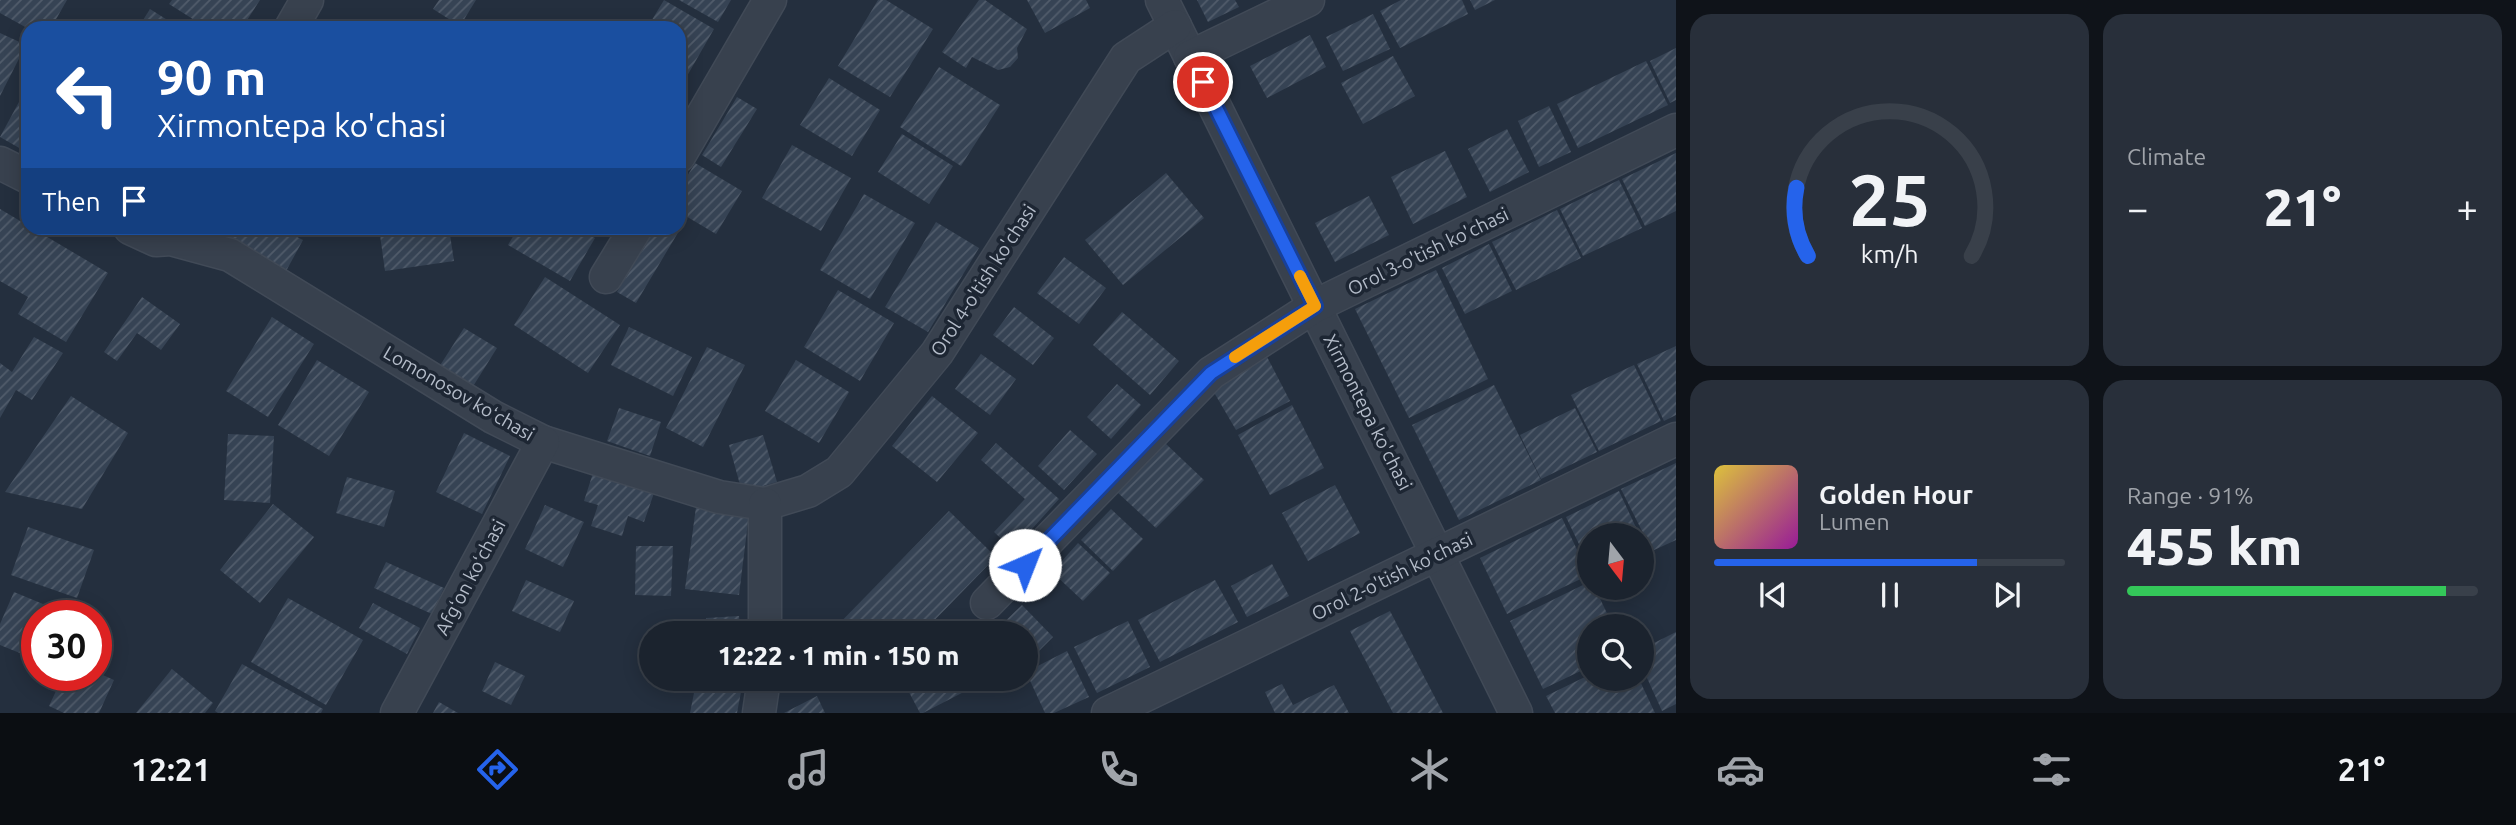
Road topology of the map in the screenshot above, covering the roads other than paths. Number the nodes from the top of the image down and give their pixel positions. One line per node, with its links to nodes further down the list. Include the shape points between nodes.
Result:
1 (307, 0): 5 (street)
2 (770, 0): 8 (street)
3 (1308, 0): 6 (street)
4 (1168, 13): 6 (street, Xirmontepa ko'chasi); 19 (street, Orol 4-o'tish ko'chasi, via 1126,58 937,353 839,472 808,491)
5 (295, 21)
6 (1190, 57): 16 (street, Xirmontepa ko'chasi)
7 (1676, 130): 16 (street, Orol 3-o'tish ko'chasi)
8 (686, 144)
9 (0, 163): 10 (street)
10 (21, 174)
11 (145, 235): 12 (street, Lomonosov koʻchasi, via 156,240)
12 (169, 235)
13 (179, 235): 18 (street, Lomonosov koʻchasi, via 230,256 493,417)
14 (632, 235): 15 (street)
15 (606, 277)
16 (1315, 306): 20 (street, Xirmontepa ko'chasi); 21 (street, Orol 3-o'tish ko'chasi, via 1211,373)
17 (1676, 439): 20 (street, Orol 2-o'tish ko'chasi)
18 (543, 442): 19 (street, Lomonosov koʻchasi, via 719,496); 24 (street, Afgʻon koʻchasi)
19 (765, 504): 22 (street)
20 (1439, 554): 26 (street, Orol 2-o'tish ko'chasi); 27 (street, Xirmontepa ko'chasi)
21 (987, 603)
22 (765, 621)
23 (762, 691): 25 (street)
24 (397, 713)
25 (759, 713)
26 (1108, 713)
27 (1516, 713)

